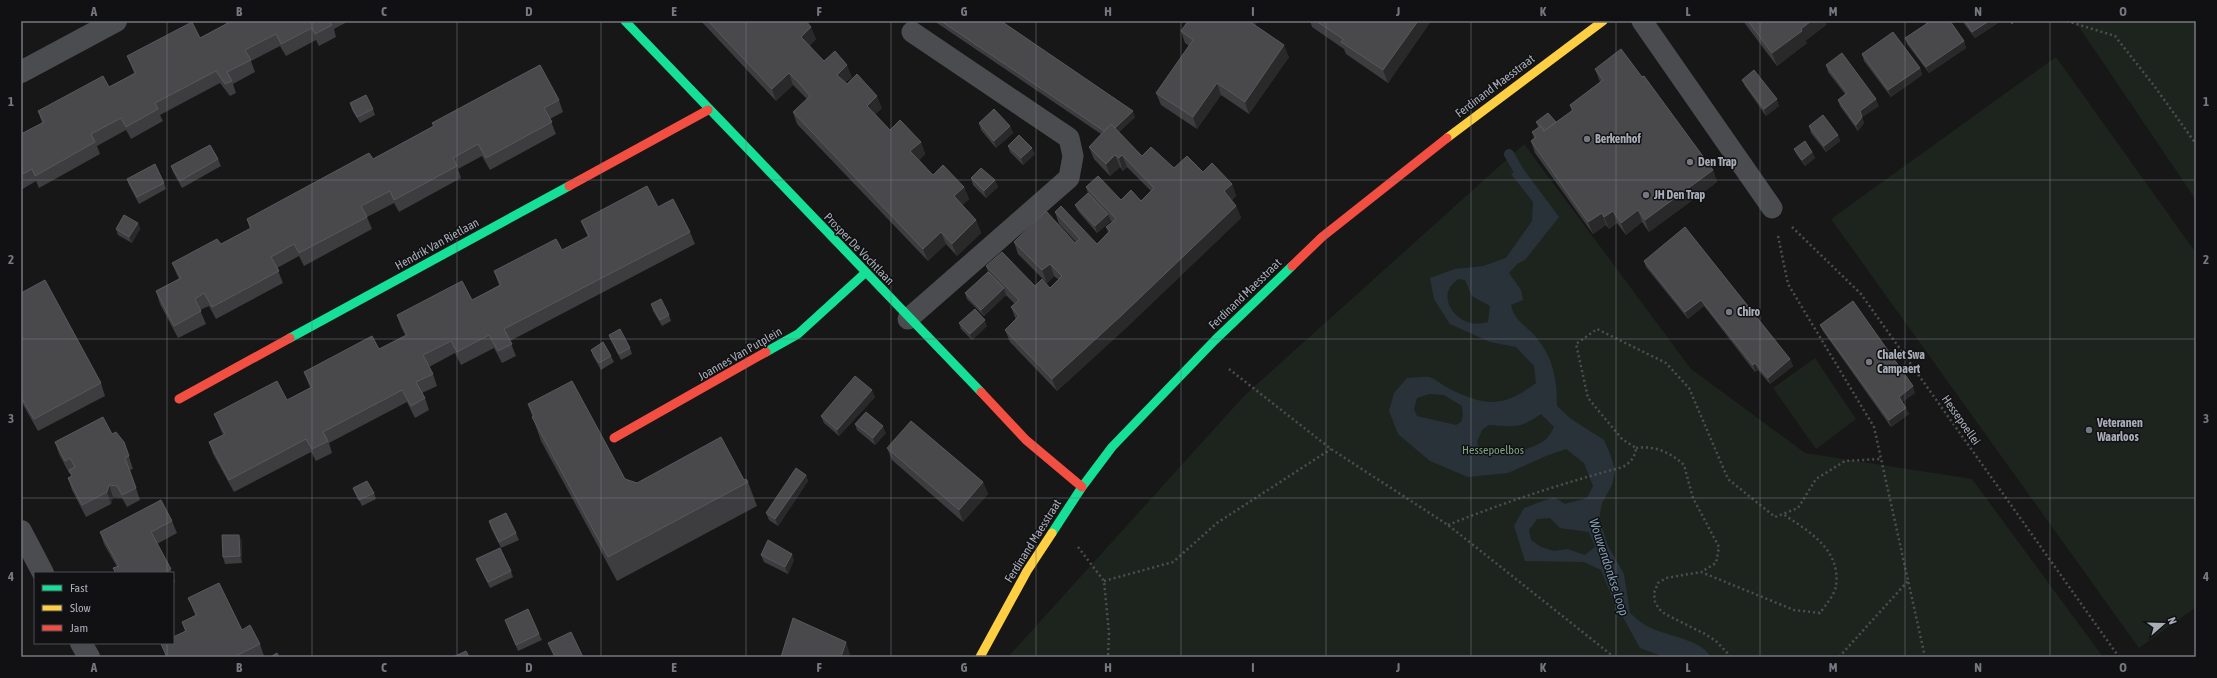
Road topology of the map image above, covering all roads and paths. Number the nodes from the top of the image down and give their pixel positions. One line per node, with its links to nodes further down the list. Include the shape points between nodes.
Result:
1 (116, 21): 9 (street)
2 (625, 21): 10 (street, Prosper De Vochtlaan)
3 (1603, 21): 15 (street, Ferdinand Maesstraat, via 1491,103 1322,238)
4 (1642, 21): 12 (lane)
5 (2014, 21): 6 (path, via 2011,23)
6 (2017, 21)
7 (2067, 21): 11 (path, via 2115,36)
8 (912, 32): 14 (lane, via 1070,138 1073,156 1069,178)
9 (21, 72)
10 (708, 110): 13 (street, Prosper De Vochtlaan); 16 (street, Hendrik Van Rietlaan)
11 (2196, 144)
12 (1772, 208): 20 (path, via 1788,284 1874,427); 38 (path, Hessepoellei, via 1861,294)
13 (865, 273): 14 (street, Prosper De Vochtlaan); 17 (street, Joannes Van Putplein, via 798,334)
14 (908, 319): 21 (street, Prosper De Vochtlaan, via 1026,440)
15 (1205, 350): 19 (path); 21 (street, Ferdinand Maesstraat, via 1112,447)
16 (179, 399)
17 (614, 438)
18 (1636, 448): 22 (path, via 1622,439 1588,398 1576,344 1598,329 1666,363 1689,388 1728,479 1775,517); 24 (path, via 1630,463 1623,467 1492,507); 27 (path, via 1664,451 1684,465 1693,498 1719,547 1716,563)
19 (1331, 449): 24 (path); 28 (path, via 1217,523 1173,562)
20 (1880, 459): 22 (path, via 1845,461 1816,480 1798,508); 29 (path)
21 (1082, 487): 23 (street, Ferdinand Maesstraat)
22 (1783, 514): 27 (path, via 1816,537 1834,559 1836,588 1820,613 1794,610)
23 (1059, 522): 28 (path); 32 (street, Ferdinand Maesstraat, via 1027,571)
24 (1448, 525): 34 (path)
25 (21, 531): 26 (street)
26 (43, 572)
27 (1701, 572): 35 (path, via 1666,578 1658,583 1654,593 1655,602 1665,614 1716,641)
28 (1104, 581): 33 (path, via 1109,633)
29 (1908, 581): 36 (path); 37 (path)
30 (82, 644): 31 (street)
31 (89, 657)
32 (980, 657)
33 (1108, 657)
34 (1614, 657)
35 (1731, 657)
36 (1839, 657)
37 (1925, 657)
38 (2119, 657)

